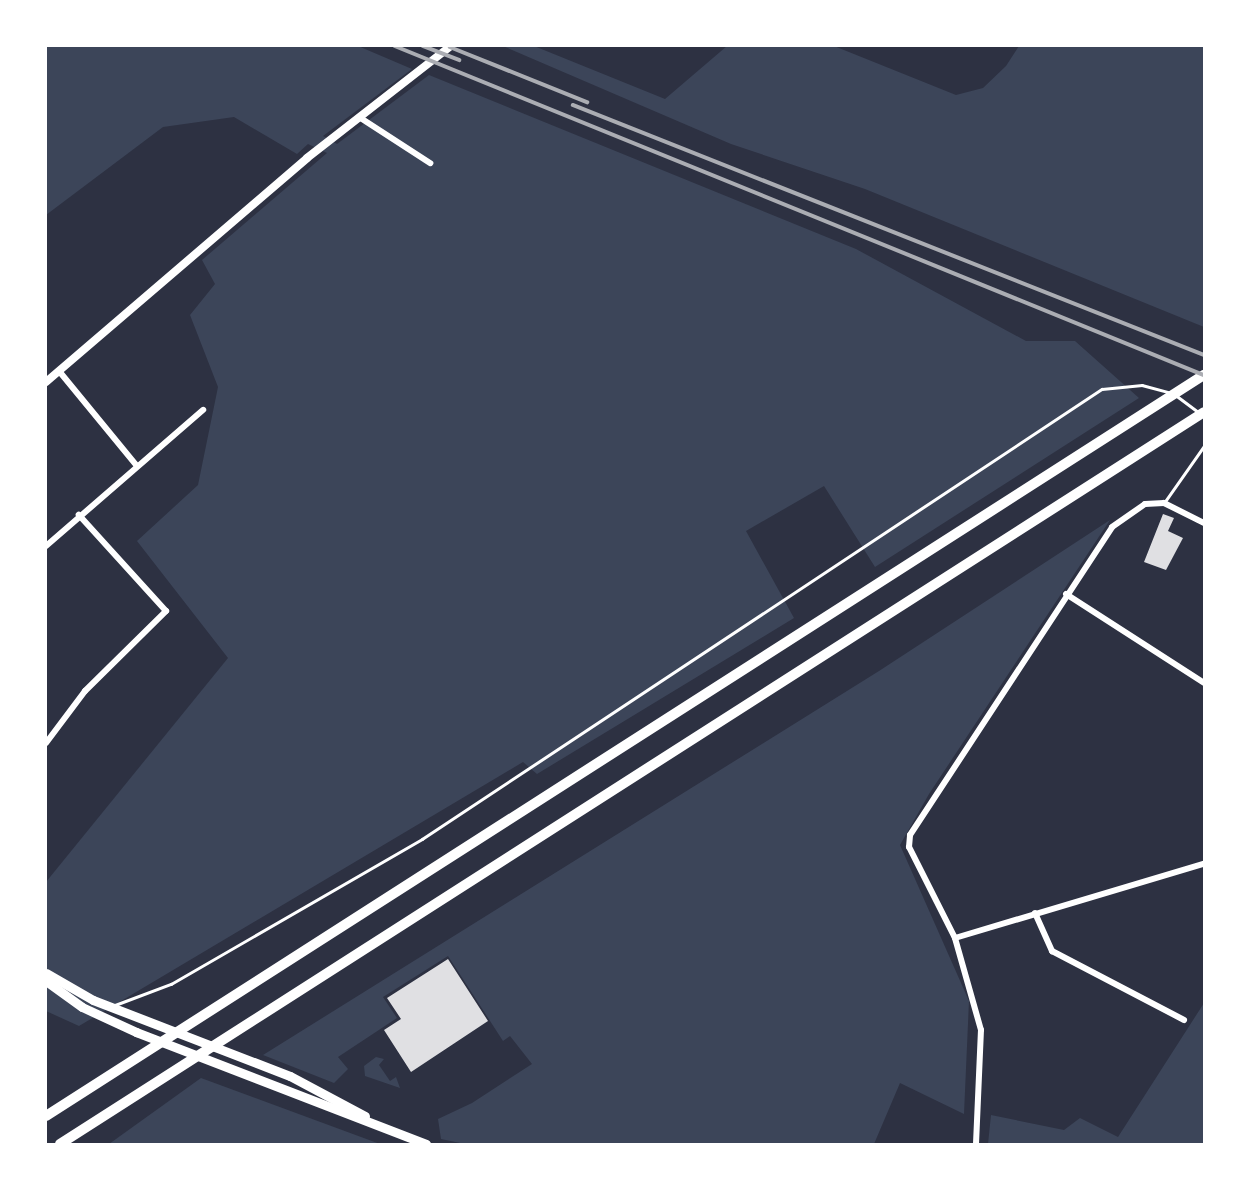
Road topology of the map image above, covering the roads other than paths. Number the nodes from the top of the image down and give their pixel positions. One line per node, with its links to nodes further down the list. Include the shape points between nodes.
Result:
1 (451, 46): 2 (street)
2 (359, 117): 3 (street); 4 (street)
3 (430, 163)
4 (59, 370): 6 (street); 11 (street)
5 (1205, 375): 26 (highway)
6 (46, 382)
7 (203, 410): 11 (street)
8 (1205, 412): 28 (highway)
9 (1205, 418): 24 (lane, via 1181,398 1158,388 1124,385 1102,389 422,839 171,984)
10 (1205, 446): 12 (lane)
11 (137, 466): 13 (street)
12 (1164, 503): 14 (street); 16 (street, via 1145,504 1129,512 1105,537)
13 (79, 515): 15 (street); 18 (street, via 166,611 85,691)
14 (1205, 523)
15 (46, 546)
16 (1066, 594): 17 (street); 21 (street, via 910,835 909,847)
17 (1205, 683)
18 (46, 743)
19 (1205, 864): 20 (street)
20 (1035, 912): 21 (street); 25 (street, via 1052,951)
21 (955, 938): 30 (street, via 981,1030)
22 (46, 974): 24 (main road, via 73,992)
23 (46, 981): 27 (main road, via 82,1007 136,1032)
24 (111, 1007): 27 (main road, via 290,1076)
25 (1184, 1020)
26 (46, 1116)
27 (401, 1135): 29 (main road)
28 (60, 1144)
29 (426, 1144)
30 (976, 1144)

